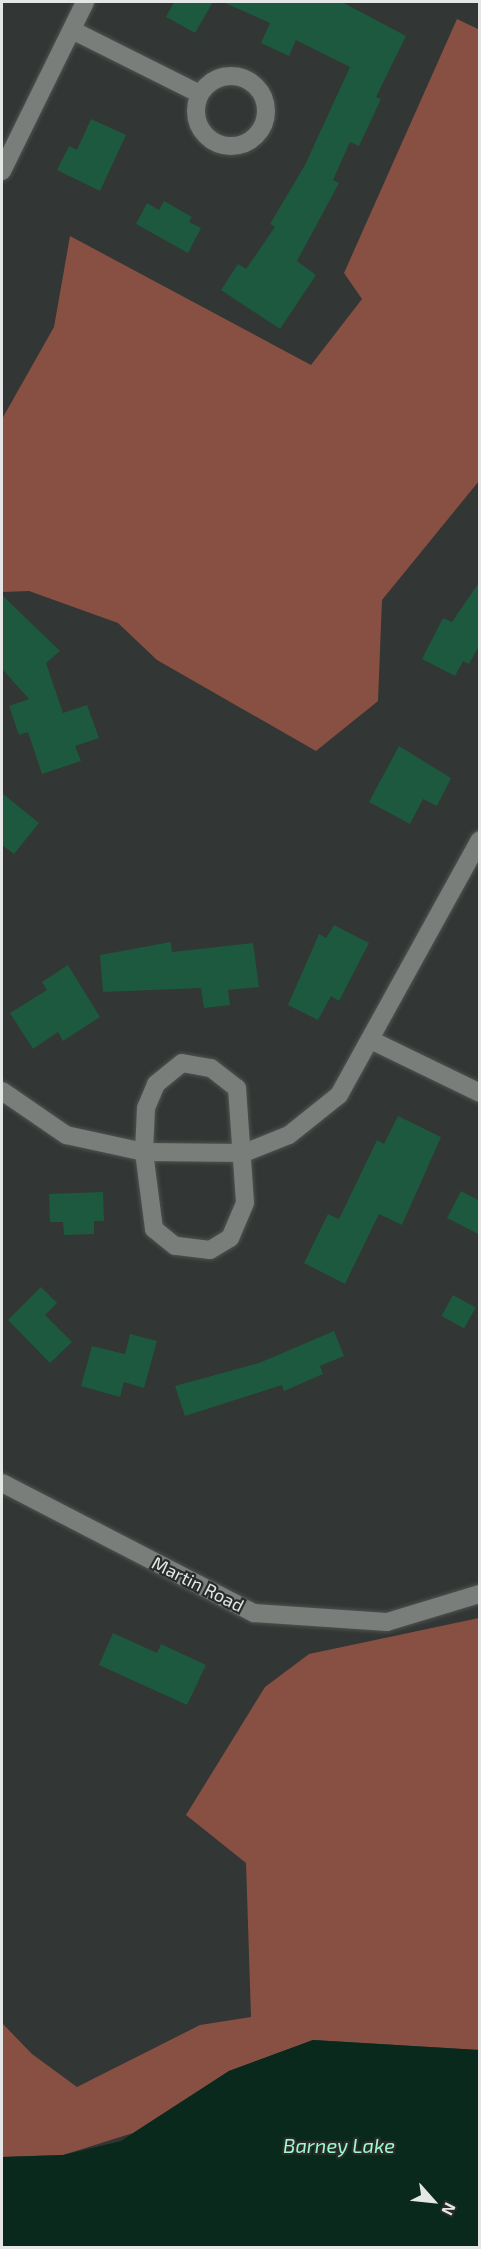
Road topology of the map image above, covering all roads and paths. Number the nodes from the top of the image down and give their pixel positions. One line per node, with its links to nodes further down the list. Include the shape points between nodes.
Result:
1 (85, 2): 2 (street)
2 (72, 30): 3 (street); 4 (street)
3 (200, 94)
4 (2, 171)
5 (480, 840): 6 (street)
6 (373, 1041): 8 (street); 10 (street, via 339,1095 289,1135)
7 (2, 1092): 9 (street, via 66,1135)
8 (480, 1093)
9 (144, 1152): 10 (street); 10 (street, via 146,1108 156,1083 182,1063 211,1068 237,1088); 10 (street, via 154,1229 175,1246 210,1250 230,1238 245,1203)
10 (244, 1153)
11 (2, 1483): 12 (street, Martin Road, via 254,1613 387,1622)
12 (480, 1594)

